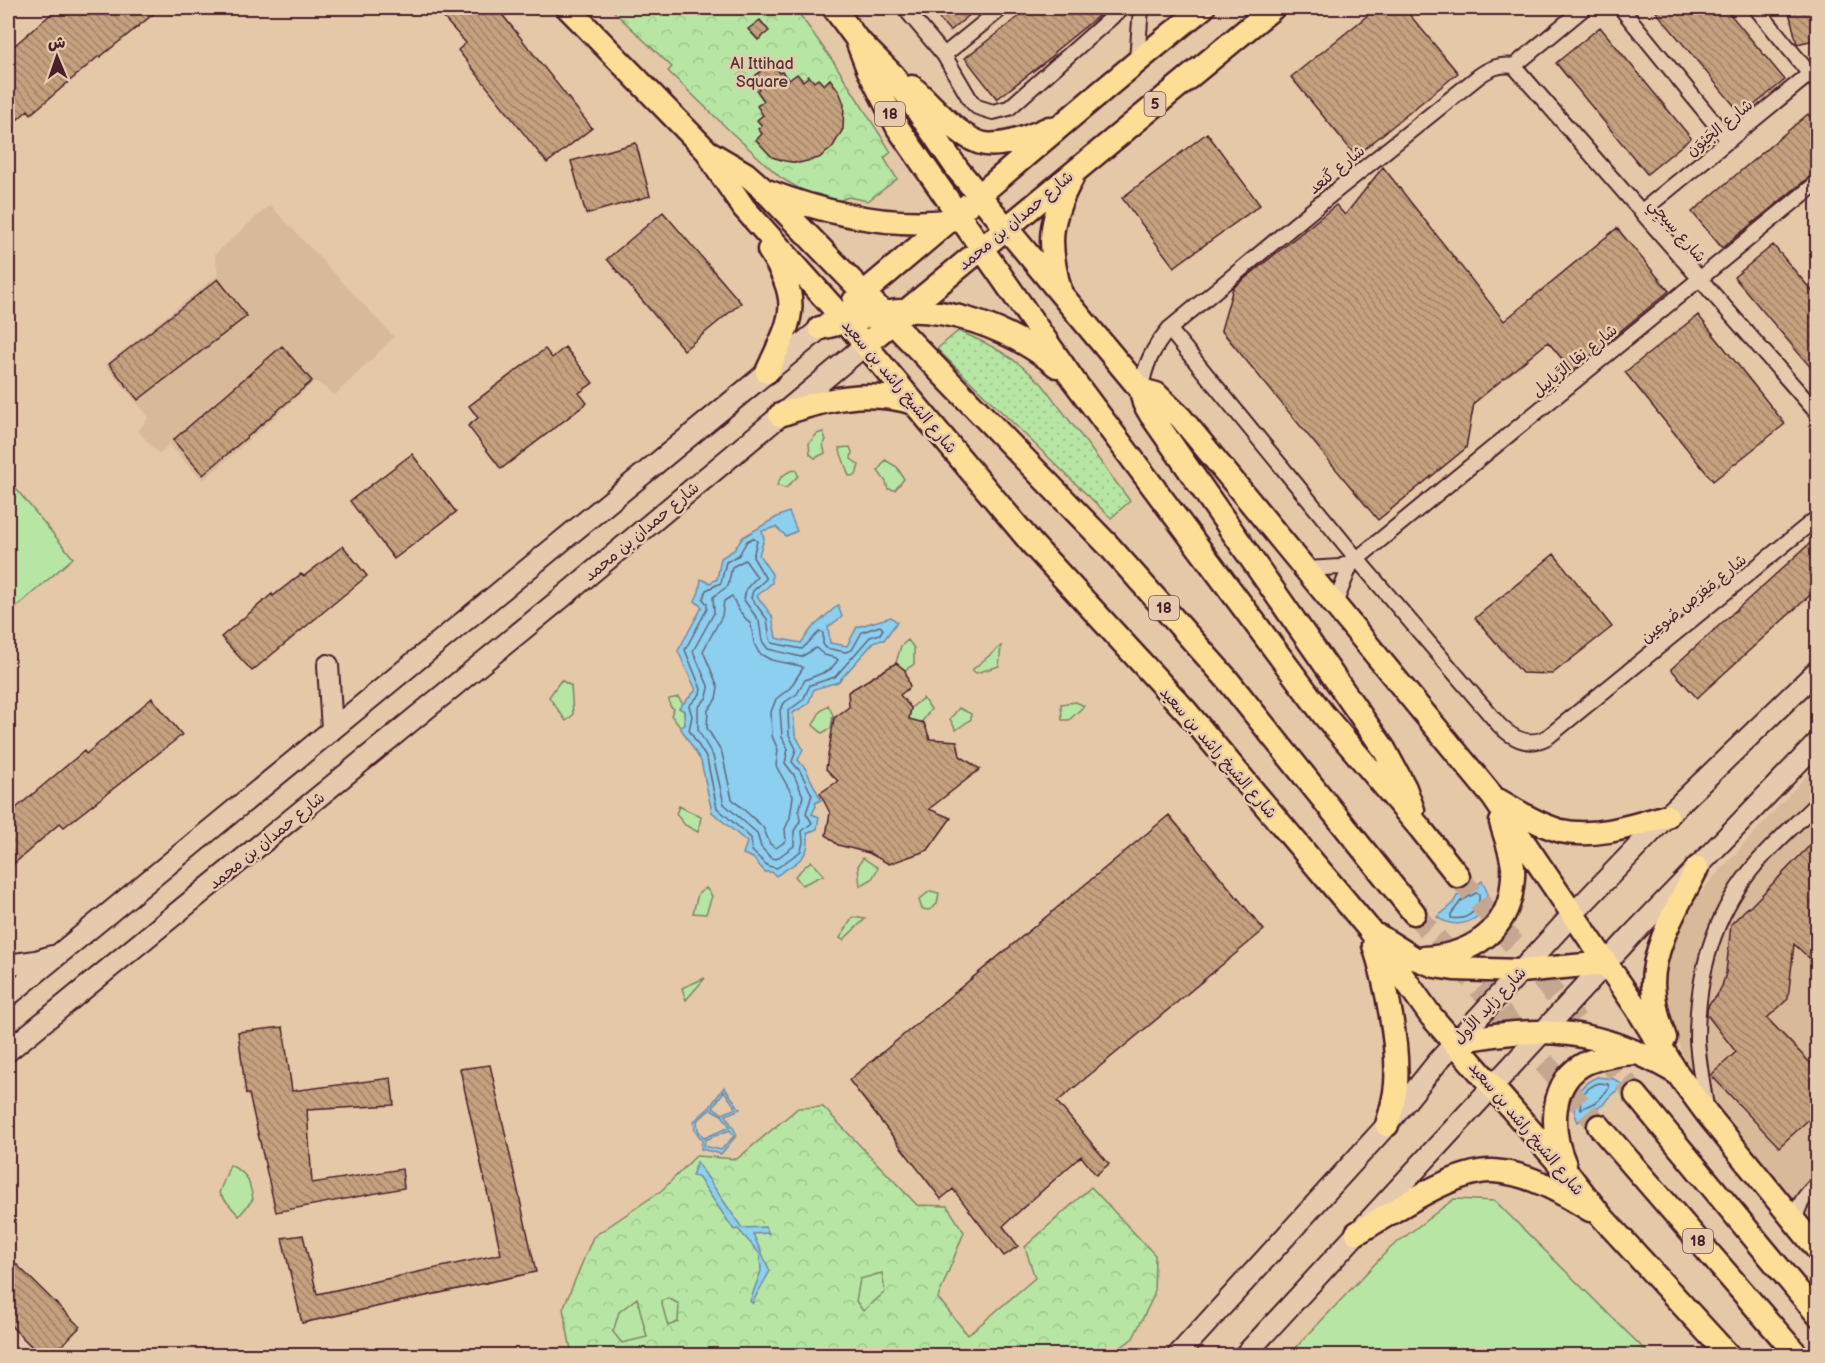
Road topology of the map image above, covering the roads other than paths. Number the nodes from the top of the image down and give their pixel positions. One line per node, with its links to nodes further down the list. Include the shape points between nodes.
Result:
1 (568, 8): 20 (main road, شارع الشيخ راشد بن سعيد / 18)
2 (834, 8): 12 (main road, 18)
3 (1002, 8): 13 (street)
4 (1122, 8): 13 (street, via 1001,112 985,111 971,100)
5 (1141, 8): 15 (street)
6 (1203, 8): 15 (main road)
7 (1273, 8): 21 (main road, شارع حمدان بن محمد / 5)
8 (1584, 8): 16 (street, شارع كَنعد)
9 (1621, 8): 19 (street)
10 (1756, 8): 17 (street)
11 (907, 11): 13 (street)
12 (856, 38): 14 (main road, 18); 27 (main road, 18, via 890,115)
13 (944, 55)
14 (880, 60): 18 (main road, via 959,130 984,144 1025,137); 24 (main road, 18)
15 (1137, 60): 18 (main road)
16 (1514, 66): 26 (street, شارع سِيجِي); 36 (street, شارع كَنعد, via 1495,67 1479,76)
17 (1815, 75): 19 (street, شارع الجَيْوَن)
18 (1068, 118): 24 (main road)
19 (1729, 141): 26 (street, شارع الجَيْوَن)
20 (707, 151): 23 (main road, شارع الشيخ راشد بن سعيد / 18); 25 (main road, شارع الشيخ راشد بن سعيد / 18)
21 (1077, 168): 28 (main road, شارع حمدان بن محمد / 5, via 1038,201); 31 (main road, via 1053,222 1052,252)
22 (1818, 182): 30 (street, شارع نِقا الرَّيايِيل)
23 (763, 189): 27 (main road, via 861,217 894,221); 32 (main road, شارع الشيخ راشد بن سعيد / 18)
24 (979, 195): 27 (main road); 28 (main road, 18)
25 (744, 208): 34 (main road, شارع الشيخ راشد بن سعيد / 18); 38 (main road, via 783,272 790,292 789,322)
26 (1641, 212): 30 (street, شارع سِيجِي)
27 (956, 218): 28 (main road); 29 (main road, 18); 32 (main road)
28 (1000, 221): 29 (main road, شارع حمدان بن محمد / 5); 31 (main road, 18)
29 (981, 248): 33 (main road, شارع حمدان بن محمد / 5); 39 (main road, 18)
30 (1699, 279): 42 (street, شارع سِيجِي); 45 (street, شارع نِقا الرَّيايِيل)
31 (1060, 291): 40 (main road, 18)
32 (864, 293): 33 (main road, شارع الشيخ راشد بن سعيد / 18); 34 (main road)
33 (893, 315): 34 (main road); 37 (main road, شارع حمدان بن محمد / 5); 39 (main road, via 956,316 992,327 1045,356); 58 (main road, شارع الشيخ راشد بن سعيد / 18, via 1109,546 1226,678)
34 (843, 318): 35 (main road); 37 (main road, شارع الشيخ راشد بن سعيد / 18)
35 (820, 328): 38 (main road)
36 (1169, 329): 40 (street, شارع كَنعد, via 1150,357); 45 (street)
37 (865, 345): 41 (main road, شارع الشيخ راشد بن سعيد / 18); 43 (main road, شارع حمدان بن محمد / 5)
38 (768, 372): 50 (main road)
39 (1074, 381): 55 (main road, 18, via 1323,714)
40 (1141, 390): 46 (main road, 18, via 1156,394 1181,418); 55 (main road, 18, via 1151,415 1384,749)
41 (914, 403): 43 (main road, via 872,395 816,404); 60 (main road, شارع الشيخ راشد بن سعيد / 18, via 1033,545 1186,711)
42 (1818, 414)
43 (780, 415): 69 (main road, شارع حمدان بن محمد / 5)
44 (1818, 517): 45 (street, شارع مَفرَص صُوعِين, via 1536,743 1510,735 1499,725)
45 (1354, 561): 46 (street, شارع نِقا الرَّيايِيل, via 1329,569); 47 (street, شارع نِقا الرَّيايِيل)
46 (1307, 569): 47 (main road, 18)
47 (1335, 604): 52 (main road, 18)
48 (328, 665): 50 (main road)
49 (1818, 670): 54 (main road, شارع زايد الأول)
50 (332, 730): 61 (main road)
51 (1818, 742): 56 (main road)
52 (1493, 797): 54 (main road, via 1540,823 1575,833 1627,827); 59 (main road, 18); 62 (main road, via 1514,869 1508,906 1499,923 1472,947 1437,957)
53 (1818, 802): 74 (street, via 1755,865 1720,918 1707,952 1697,1041)
54 (1667, 816): 59 (main road, شارع زايد الأول)
55 (1420, 828): 57 (main road, 18)
56 (1696, 868): 63 (main road); 71 (main road, via 1665,935 1653,982 1656,1013)
57 (1458, 876)
58 (1414, 913)
59 (1573, 914): 63 (main road, 18); 65 (main road, شارع زايد الأول)
60 (1369, 929): 62 (main road); 68 (main road, شارع الشيخ راشد بن سعيد / 18); 75 (main road, via 1381,969 1396,1065)
61 (61, 953): 64 (main road, via 36,962); 66 (main road)
62 (1414, 958): 65 (main road, via 1454,969)
63 (1606, 963): 65 (main road); 67 (main road); 71 (main road, 18)
64 (8, 965)
65 (1521, 971): 68 (main road, شارع زايد الأول)
66 (8, 996)
67 (1544, 1031): 68 (main road); 70 (main road, via 1586,1036); 72 (main road)
68 (1455, 1042): 72 (main road, شارع الشيخ راشد بن سعيد / 18); 75 (main road, شارع زايد الأول)
69 (8, 1051)
70 (1639, 1053): 71 (main road); 77 (main road, via 1598,1058 1565,1080 1557,1101 1555,1126)
71 (1677, 1073): 74 (main road, 18)
72 (1492, 1086): 77 (main road, شارع الشيخ راشد بن سعيد / 18); 81 (main road)
73 (1636, 1095): 83 (main road)
74 (1708, 1115): 80 (main road, 18)
75 (1387, 1125): 84 (main road, شارع زايد الأول)
76 (1599, 1126): 87 (main road, 18)
77 (1570, 1176): 79 (main road, شارع الشيخ راشد بن سعيد / 18)
78 (1818, 1183): 80 (street, via 1803,1197)
79 (1602, 1217): 81 (main road, via 1544,1184 1492,1171 1470,1173 1447,1182); 86 (main road, شارع الشيخ راشد بن سعيد / 18)
80 (1795, 1223): 82 (main road, 18)
81 (1358, 1233): 85 (main road)
82 (1818, 1250)
83 (1818, 1315)
84 (1177, 1356)
85 (1244, 1356)
86 (1729, 1356)
87 (1798, 1356)

